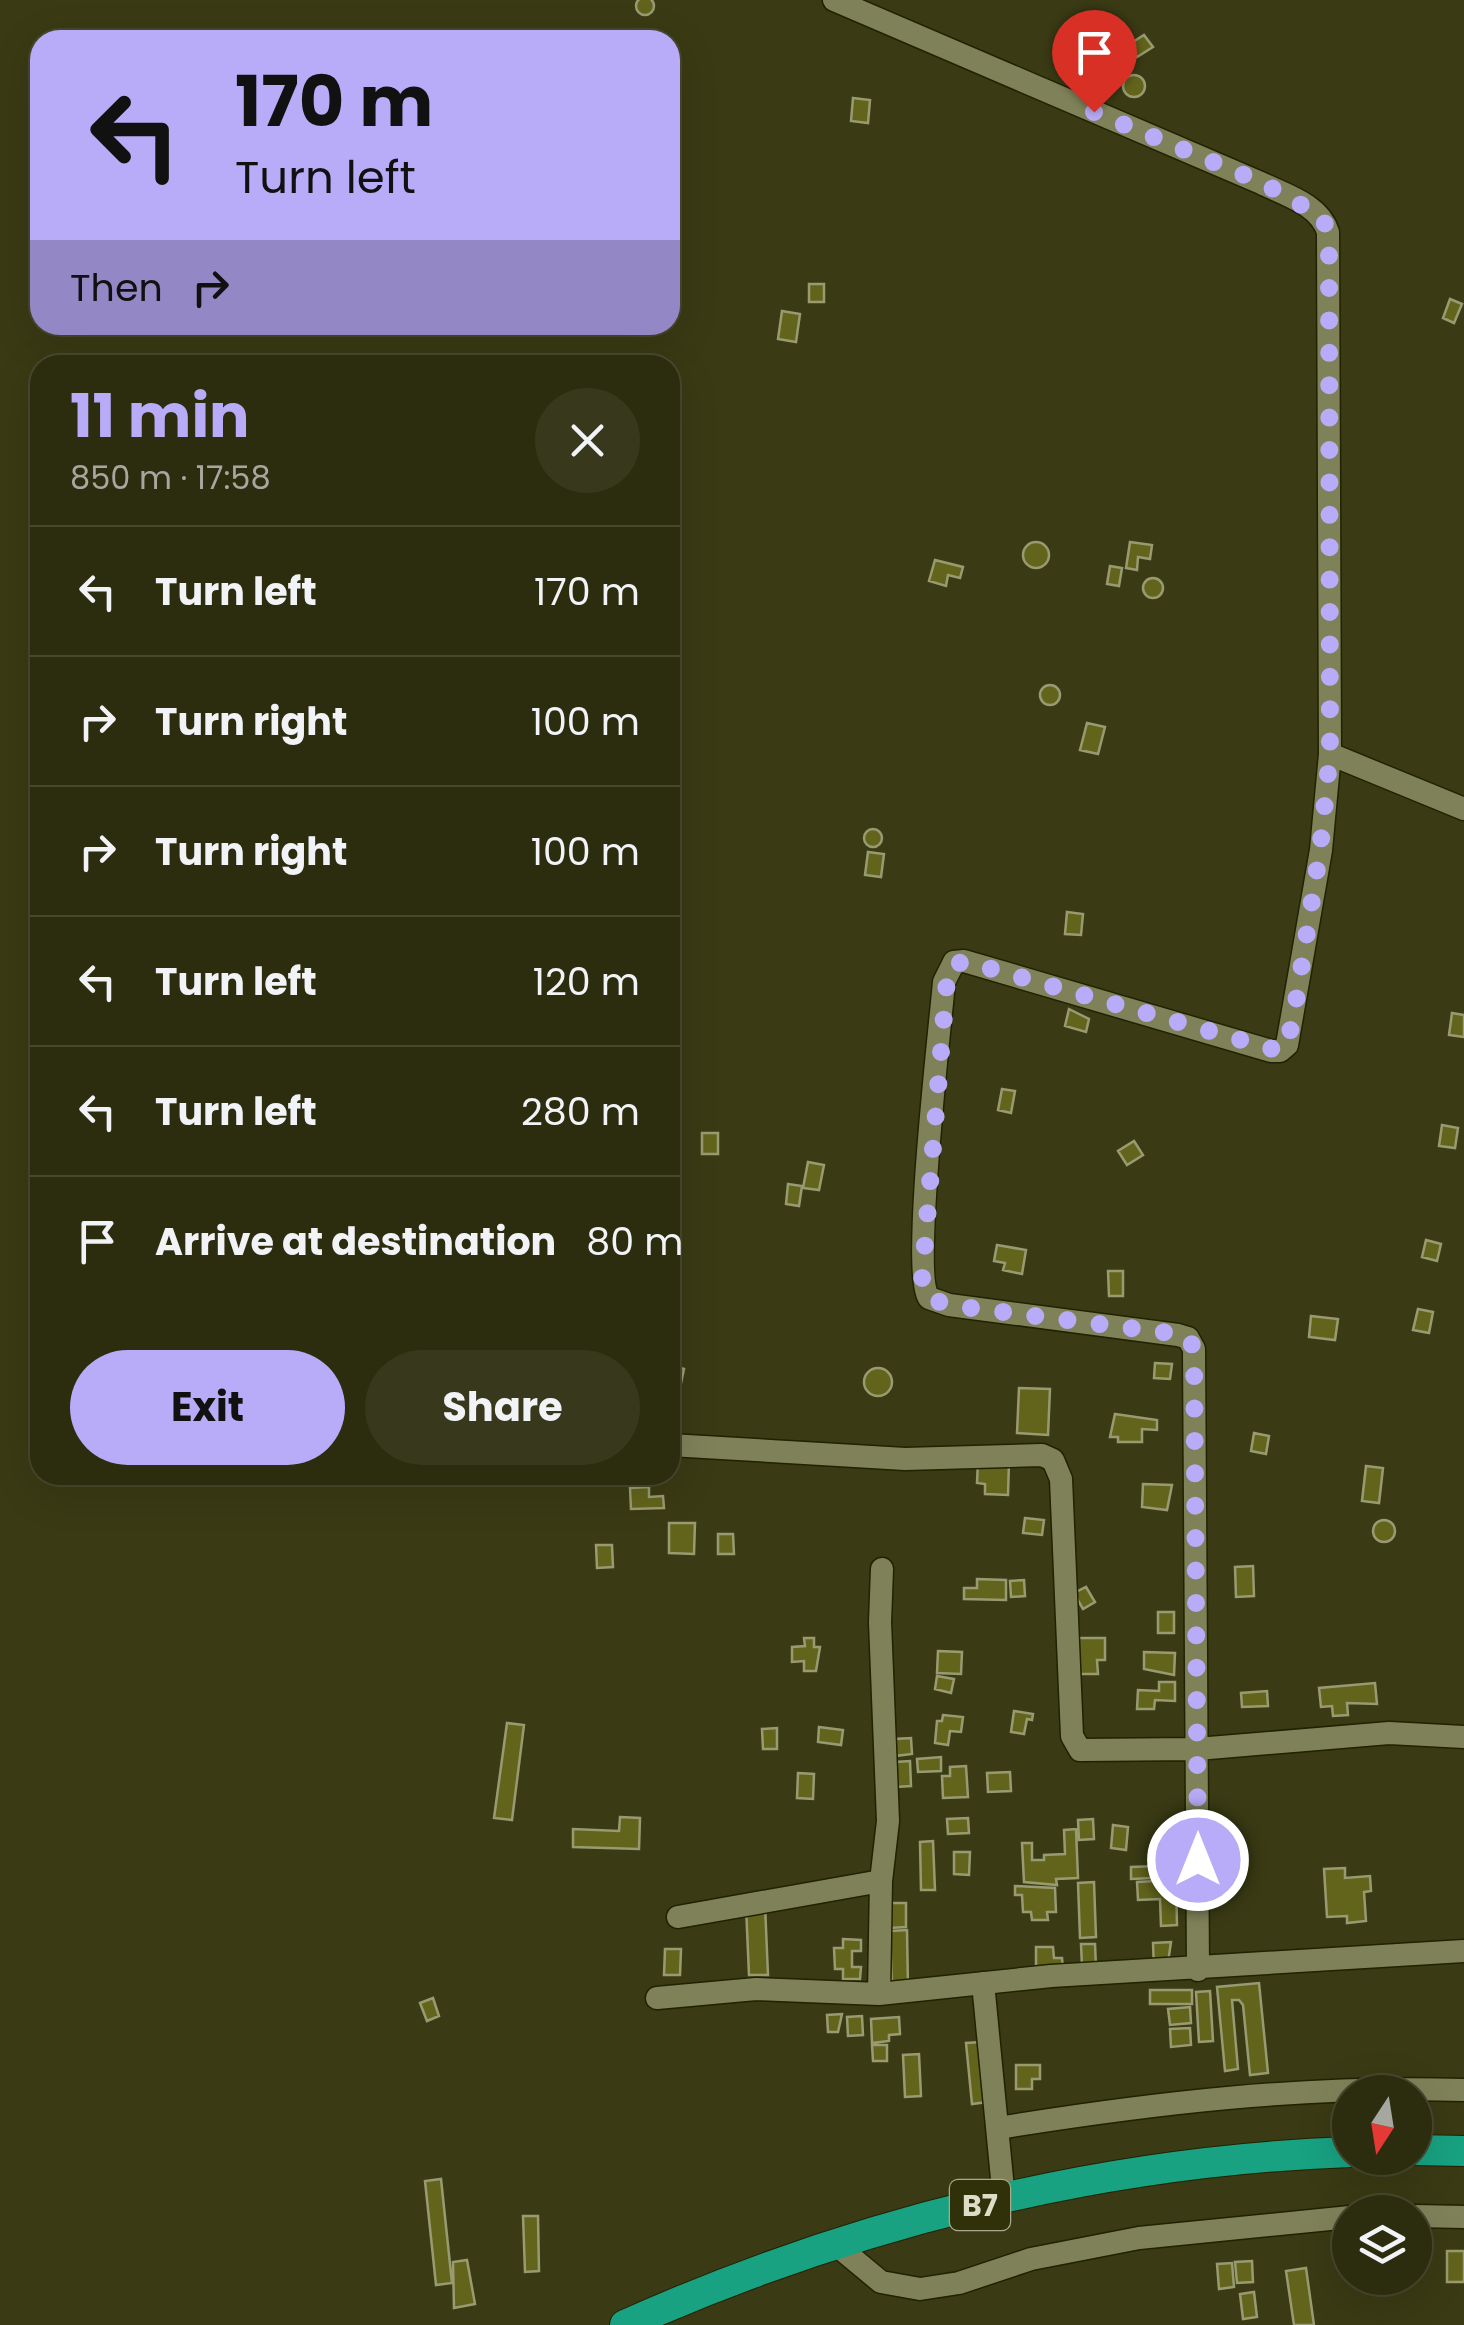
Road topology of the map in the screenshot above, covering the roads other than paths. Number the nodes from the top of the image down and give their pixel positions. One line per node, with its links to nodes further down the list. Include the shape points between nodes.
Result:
1 (834, 0): 2 (street, via 1261,182 1324,218)
2 (1330, 754): 3 (street); 7 (street, via 1285,1050 964,961 948,968 944,982 924,1291 948,1305 1178,1334 1194,1348)
3 (1464, 809)
4 (680, 1446): 7 (street, via 1053,1460 1061,1479 1074,1744 1087,1752)
5 (882, 1569): 8 (street, via 888,1821)
6 (1464, 1736): 7 (street, via 1388,1733)
7 (1197, 1749): 11 (street)
8 (881, 1881): 9 (street); 13 (street)
9 (678, 1917)
10 (1464, 1951): 11 (street)
11 (1198, 1970): 12 (street)
12 (982, 1982): 13 (street); 16 (street)
13 (879, 1994): 14 (street, via 756,1990)
14 (657, 1998)
15 (1464, 2090): 16 (street, via 1190,2100)
16 (998, 2128): 20 (street)
17 (1432, 2150): 18 (highway)
18 (1464, 2151)
19 (1332, 2154): 20 (highway, B7, via 1136,2170)
20 (1004, 2199): 24 (highway, B7)
21 (1432, 2216): 22 (street)
22 (1464, 2217)
23 (1332, 2219): 24 (street, via 1138,2238 920,2289 881,2282)
24 (834, 2243): 25 (highway, B7)
25 (625, 2325)

